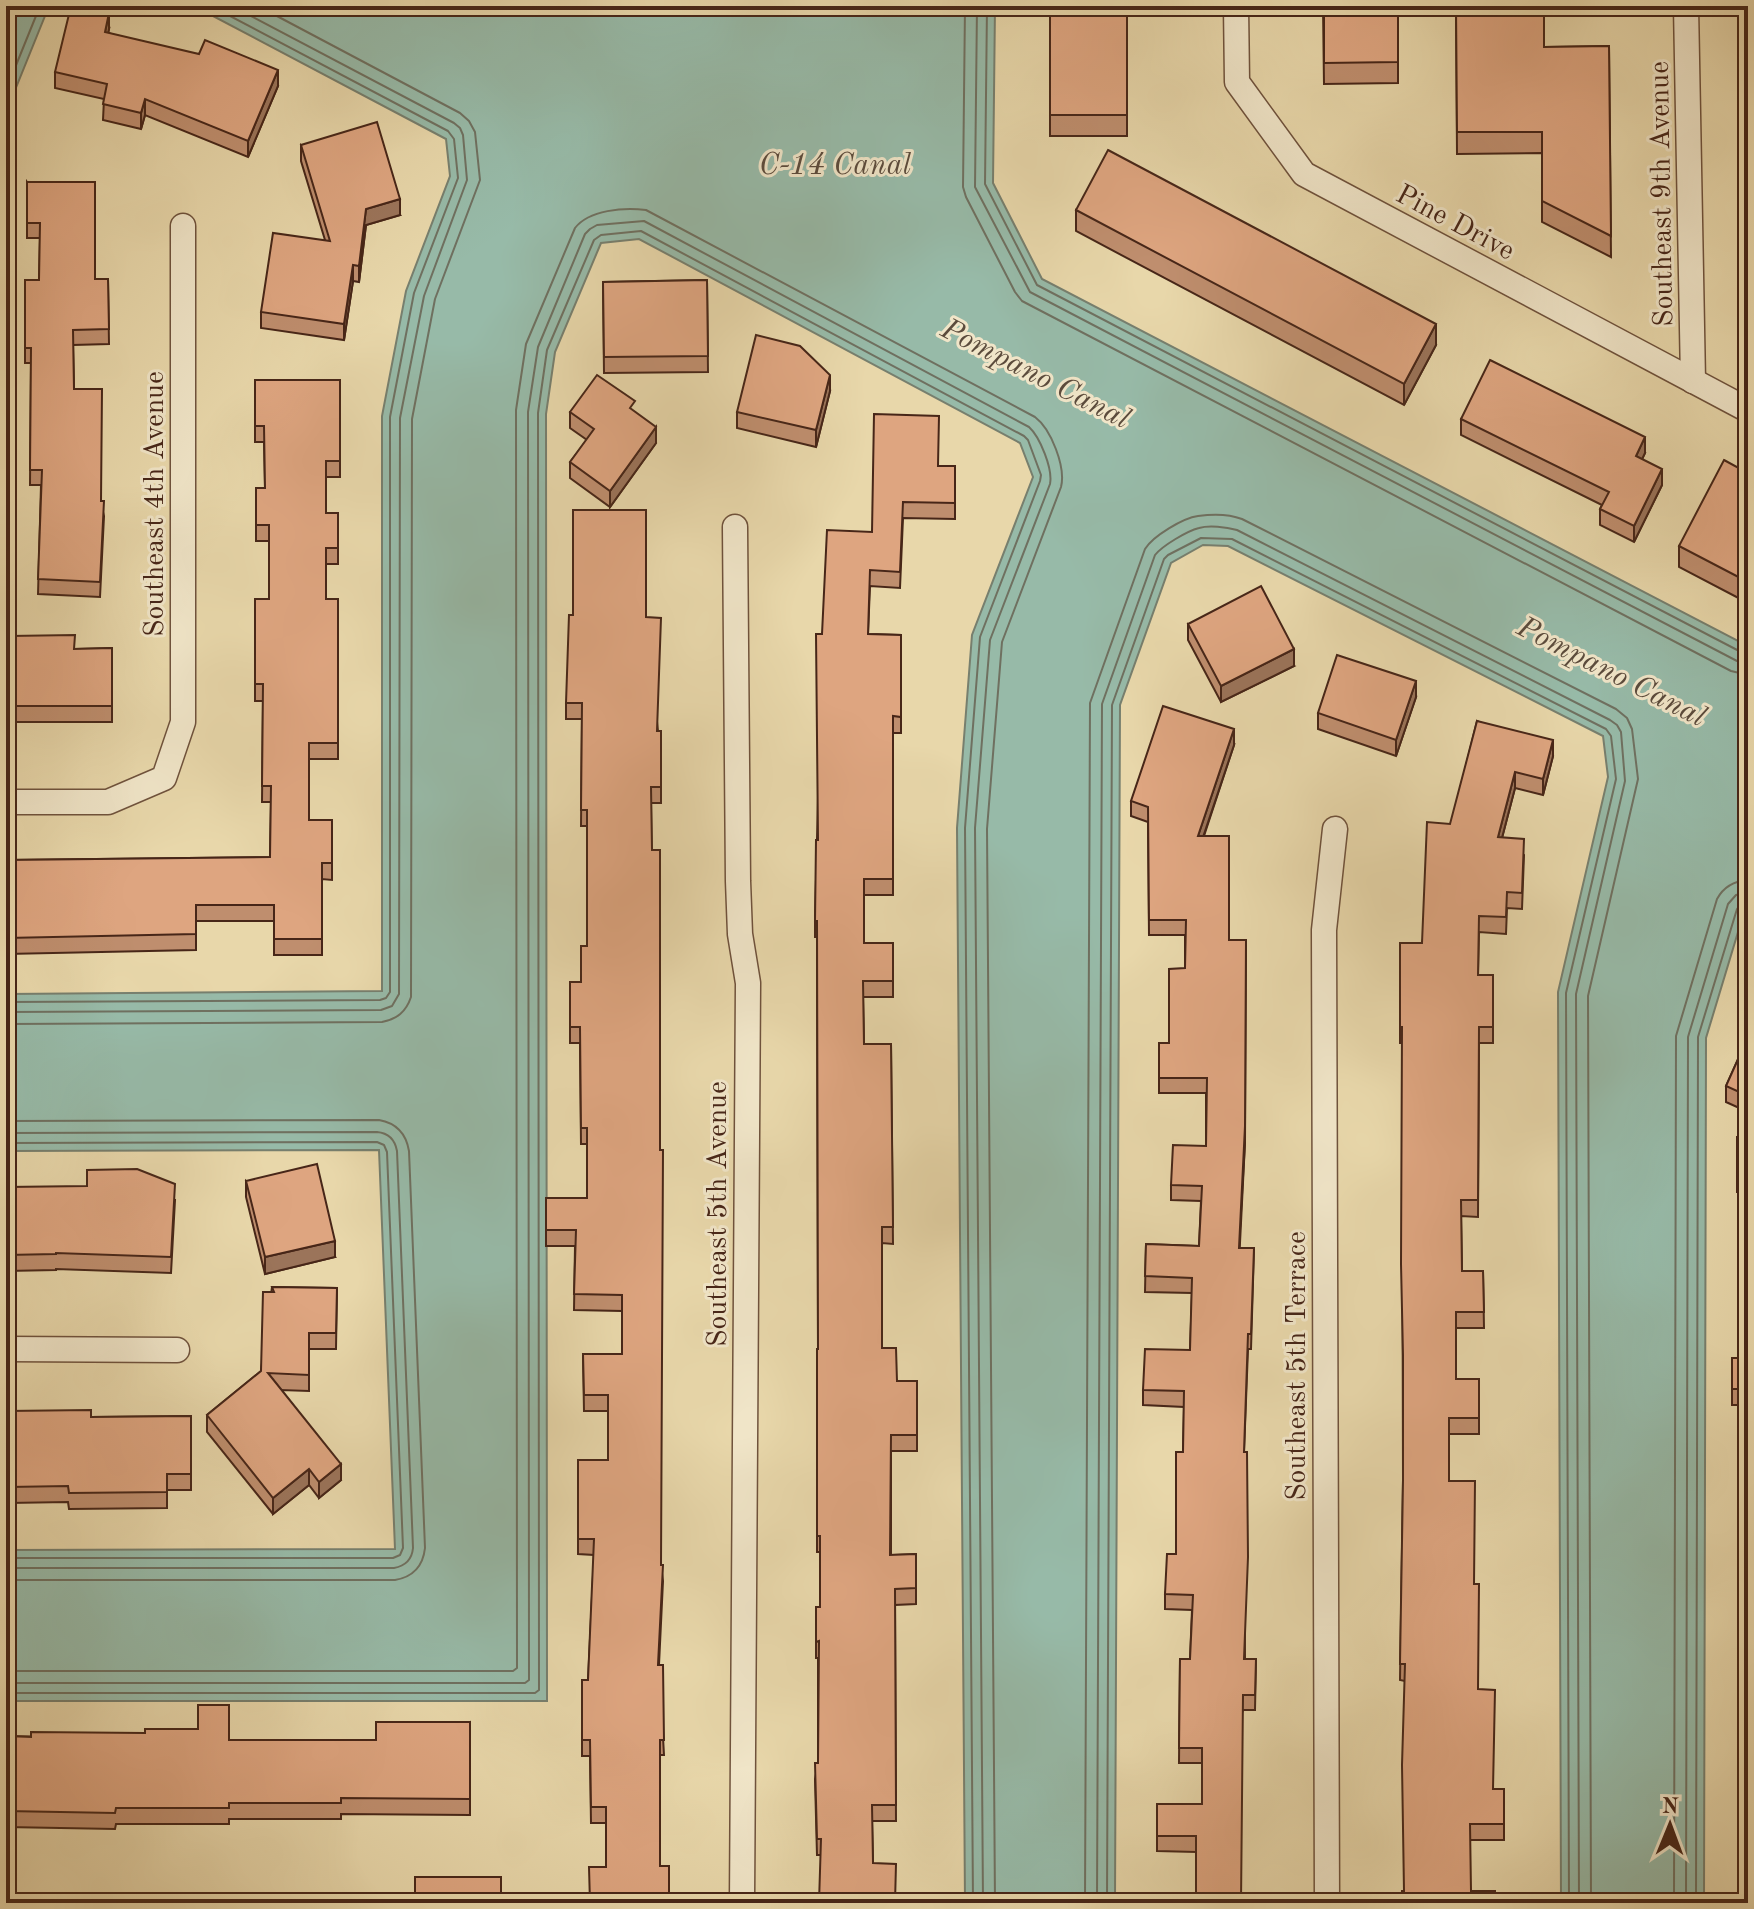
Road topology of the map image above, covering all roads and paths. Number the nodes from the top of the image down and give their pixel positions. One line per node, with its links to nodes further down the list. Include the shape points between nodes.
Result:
1 (1236, 6): 4 (street, Pine Drive, via 1237,82 1304,174)
2 (1686, 6): 4 (street, Southeast 9th Avenue)
3 (183, 226): 7 (street, Southeast 4th Avenue, via 183,722 164,778 108,802)
4 (1693, 381): 5 (street, Pine Drive)
5 (1748, 410)
6 (735, 527): 11 (street, Southeast 5th Avenue, via 738,881 748,983)
7 (6, 802)
8 (1335, 829): 12 (street, Southeast 5th Terrace, via 1324,930)
9 (6, 1349): 10 (street)
10 (177, 1350)
11 (742, 1903)
12 (1327, 1903)

